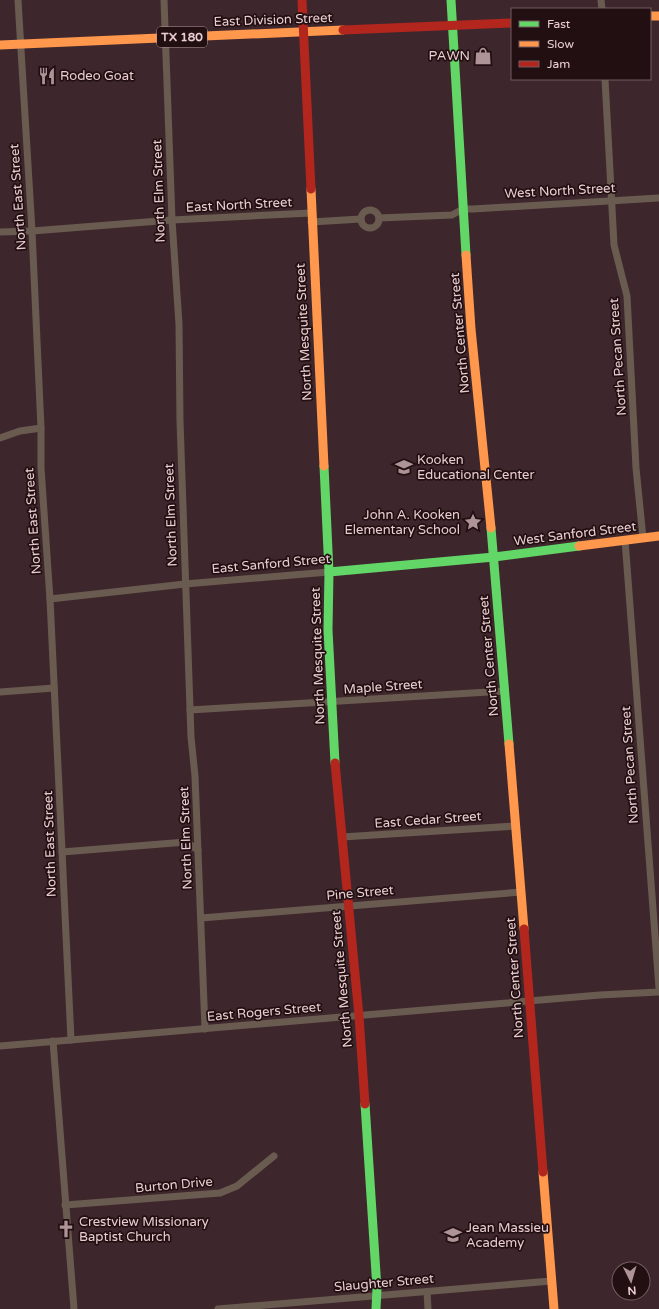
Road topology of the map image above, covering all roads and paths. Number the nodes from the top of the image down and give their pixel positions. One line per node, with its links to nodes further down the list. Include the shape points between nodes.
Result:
1 (18, 0): 9 (street, North East Street)
2 (164, 0): 8 (street, North Elm Street)
3 (302, 0): 7 (main road, North Mesquite Street)
4 (450, 0): 6 (main road, North Center Street)
5 (511, 23): 6 (main road, TX 180)
6 (452, 26): 7 (main road, East Division Street / TX 180); 14 (main road, North Center Street)
7 (302, 32): 8 (main road, East Division Street / TX 180); 15 (main road, North Mesquite Street)
8 (165, 38): 9 (main road, East Division Street / TX 180); 18 (street, North Elm Street)
9 (20, 44): 10 (main road, East Division Street / TX 180); 19 (street, North East Street)
10 (0, 45)
11 (606, 80): 13 (street, North Pecan Street)
12 (659, 198): 13 (street, West North Street)
13 (612, 200): 14 (street, West North Street); 24 (street, North Pecan Street, via 614,245 627,296)
14 (463, 209): 16 (street, via 452,215); 26 (main road, North Center Street, via 471,329)
15 (311, 218): 17 (street, East North Street); 18 (street, East North Street); 27 (main road, North Mesquite Street)
16 (379, 218): 17 (street, via 376,212 368,210); 17 (street, via 377,225 372,227 365,226)
17 (361, 219)
18 (172, 220): 19 (street, East North Street); 28 (street, North Elm Street, via 179,324)
19 (32, 231): 20 (street, East North Street); 21 (street, North East Street)
20 (0, 232)
21 (41, 428): 22 (street, via 20,431); 29 (street, North East Street, via 41,468)
22 (0, 438)
23 (659, 536): 24 (main road, West Sanford Street)
24 (642, 538): 25 (main road, West Sanford Street)
25 (625, 540): 26 (main road, West Sanford Street); 42 (street, North Pecan Street)
26 (494, 557): 27 (main road, East Sanford Street); 31 (main road, North Center Street)
27 (328, 572): 28 (street, East Sanford Street); 33 (main road, North Mesquite Street, via 328,630)
28 (186, 584): 29 (street, East Sanford Street); 34 (street, North Elm Street)
29 (50, 599): 30 (street, North East Street)
30 (54, 688): 32 (street); 38 (street, North East Street)
31 (505, 691): 33 (street, Maple Street); 35 (main road, North Center Street)
32 (0, 692)
33 (333, 702): 34 (street, Maple Street); 36 (main road, North Mesquite Street)
34 (190, 710): 37 (street, North Elm Street)
35 (516, 826): 36 (street, East Cedar Street); 39 (main road, North Center Street)
36 (342, 837): 40 (main road, North Mesquite Street)
37 (198, 850): 38 (street, via 186,842); 41 (street, North Elm Street)
38 (62, 852): 47 (street, North East Street)
39 (521, 892): 40 (street, Pine Street); 44 (main road, North Center Street)
40 (348, 906): 41 (street, Pine Street); 45 (main road, North Mesquite Street)
41 (201, 918): 46 (street, North Elm Street)
42 (659, 988)
43 (659, 992): 44 (street, East Rogers Street)
44 (530, 1002): 45 (street, East Rogers Street); 52 (main road, North Center Street)
45 (359, 1016): 46 (street, East Rogers Street); 54 (main road, North Mesquite Street)
46 (205, 1029): 47 (street, East Rogers Street)
47 (71, 1040): 48 (street, East Rogers Street)
48 (53, 1041): 49 (street, East Rogers Street); 51 (street)
49 (0, 1046)
50 (274, 1156): 51 (street, Burton Drive, via 236,1186 220,1193)
51 (65, 1205): 56 (street)
52 (551, 1281): 53 (street, Slaughter Street); 60 (main road, North Center Street)
53 (427, 1292): 54 (street, Slaughter Street); 59 (street)
54 (378, 1296): 55 (street, Slaughter Street); 58 (main road, North Mesquite Street)
55 (251, 1308): 57 (street, Slaughter Street)
56 (74, 1309)
57 (218, 1309)
58 (376, 1309)
59 (428, 1309)
60 (554, 1309)

